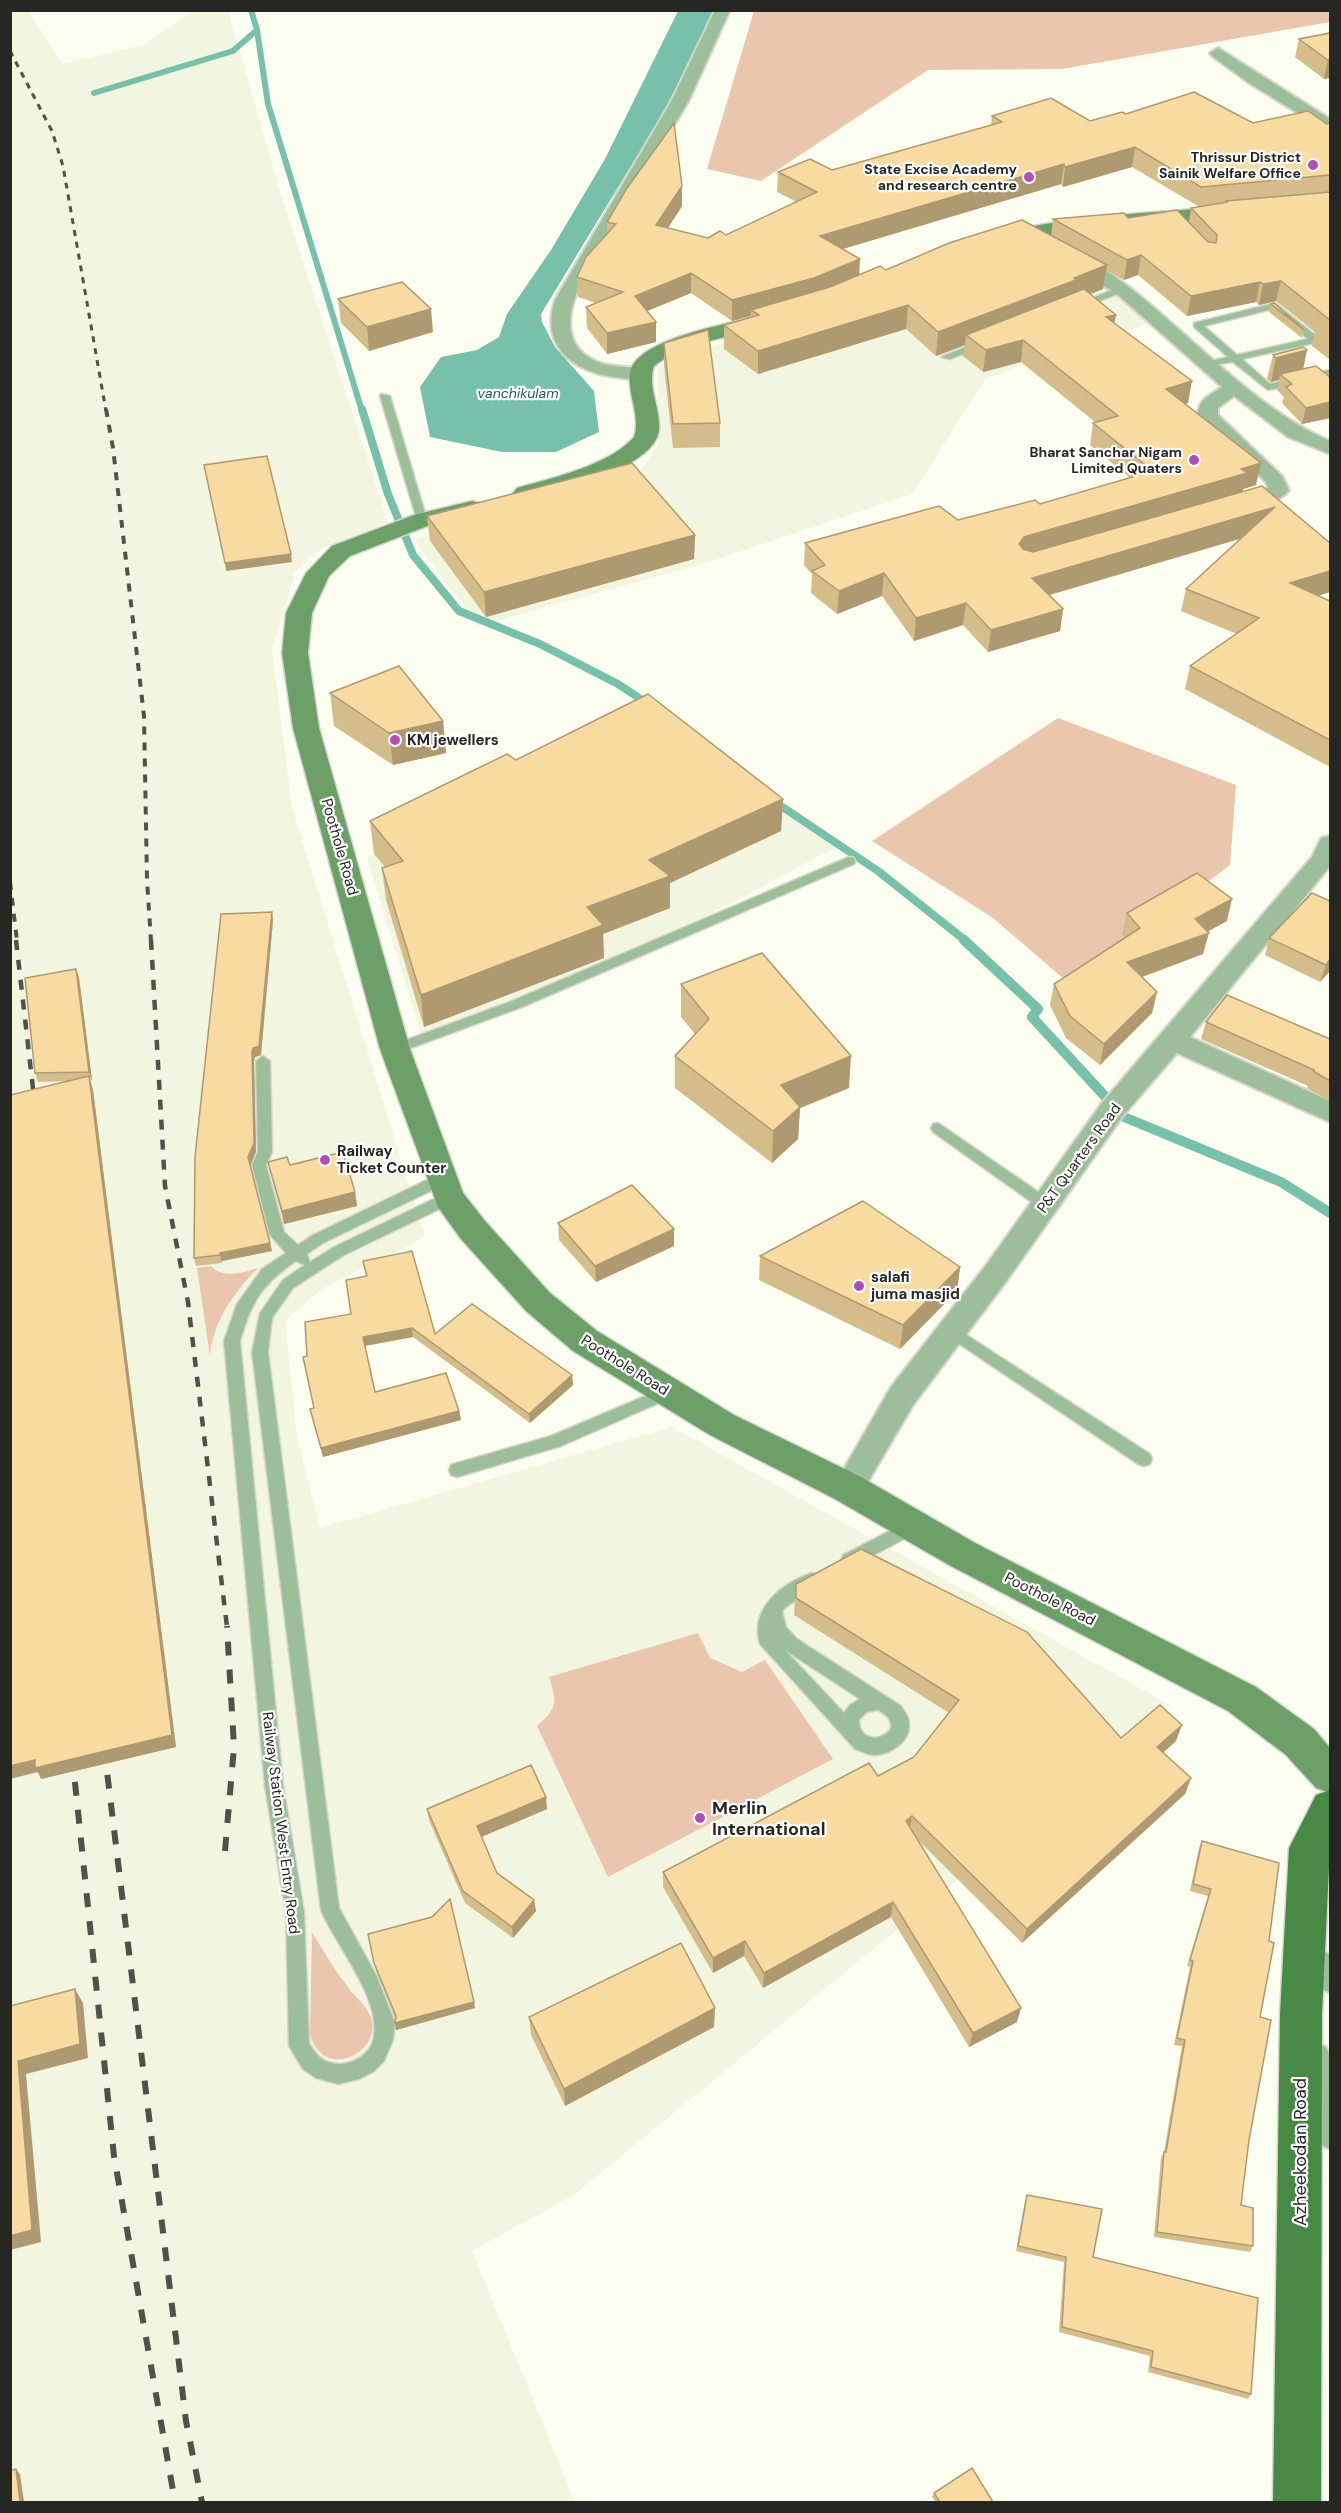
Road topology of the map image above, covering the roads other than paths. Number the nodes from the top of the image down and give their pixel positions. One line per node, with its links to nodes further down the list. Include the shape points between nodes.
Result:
1 (723, 10): 17 (street, via 680,102 624,191 562,304 564,336 580,362)
2 (1218, 53): 3 (street)
3 (1330, 126)
4 (1252, 211): 5 (street, via 1174,222)
5 (1020, 234): 6 (street); 7 (street)
6 (975, 246)
7 (1122, 289): 8 (lane); 15 (street)
8 (1067, 310)
9 (788, 314): 17 (street, via 663,350 643,364)
10 (990, 340): 13 (lane)
11 (1316, 340): 12 (lane); 14 (lane); 14 (lane, via 1275,306 1197,325)
12 (1330, 352)
13 (946, 357)
14 (1233, 358): 15 (lane); 16 (lane, via 1268,387)
15 (1209, 364): 18 (street)
16 (1330, 373)
17 (640, 374): 24 (street, Poothole Road, via 648,426 644,439 631,454 561,483)
18 (1234, 387): 20 (street); 23 (street, via 1208,406 1208,416 1275,480 1279,489 1266,497)
19 (385, 396): 24 (lane)
20 (1295, 433): 21 (street); 22 (street)
21 (1330, 448)
22 (1330, 462)
23 (1221, 510)
24 (408, 525): 28 (street, Poothole Road, via 342,551 318,573 299,613 295,653 306,728)
25 (1328, 856): 27 (street, P&T Quarters Road)
26 (849, 861): 28 (lane, via 517,1004)
27 (1173, 1040): 30 (street); 33 (street, P&T Quarters Road, via 1115,1106)
28 (395, 1049): 32 (street, Poothole Road)
29 (263, 1061): 34 (lane, via 265,1152 259,1164 277,1235)
30 (1330, 1112)
31 (938, 1128): 33 (lane)
32 (445, 1189): 34 (lane, Railway Station West Entry Road, via 318,1239); 35 (lane, Railway Station West Entry Road); 37 (street, Poothole Road, via 473,1230 538,1302 585,1341)
33 (1045, 1204): 36 (street, P&T Quarters Road)
34 (297, 1254): 35 (lane); 35 (lane, Railway Station West Entry Road, via 267,1273 242,1308 232,1341 274,1786 295,1912 299,2046 314,2068 342,2074 369,2062 379,2050 385,2022 330,1910 260,1352 265,1317 288,1284)
35 (313, 1268)
36 (951, 1331): 38 (lane); 40 (street, P&T Quarters Road, via 902,1396)
37 (669, 1392): 39 (lane, via 555,1441); 40 (street, Poothole Road, via 722,1425)
38 (1144, 1459)
39 (457, 1470)
40 (848, 1488): 41 (street, Poothole Road)
41 (913, 1526): 42 (lane, via 788,1594); 45 (street, Poothole Road, via 1242,1699 1300,1742)
42 (773, 1610): 43 (lane, via 778,1631 791,1644); 44 (lane, via 765,1630 769,1644)
43 (880, 1702): 44 (lane, via 869,1702 852,1714); 44 (lane, via 898,1714 899,1734 883,1747 861,1742)
44 (853, 1734)
45 (1330, 1775)
46 (1330, 1808): 47 (main road, Azheekodan Road, via 1309,1848)
47 (1317, 1967): 48 (main road, Azheekodan Road)
48 (1301, 2014): 49 (street); 50 (main road, Azheekodan Road)
49 (1330, 2130)
50 (1296, 2502)

